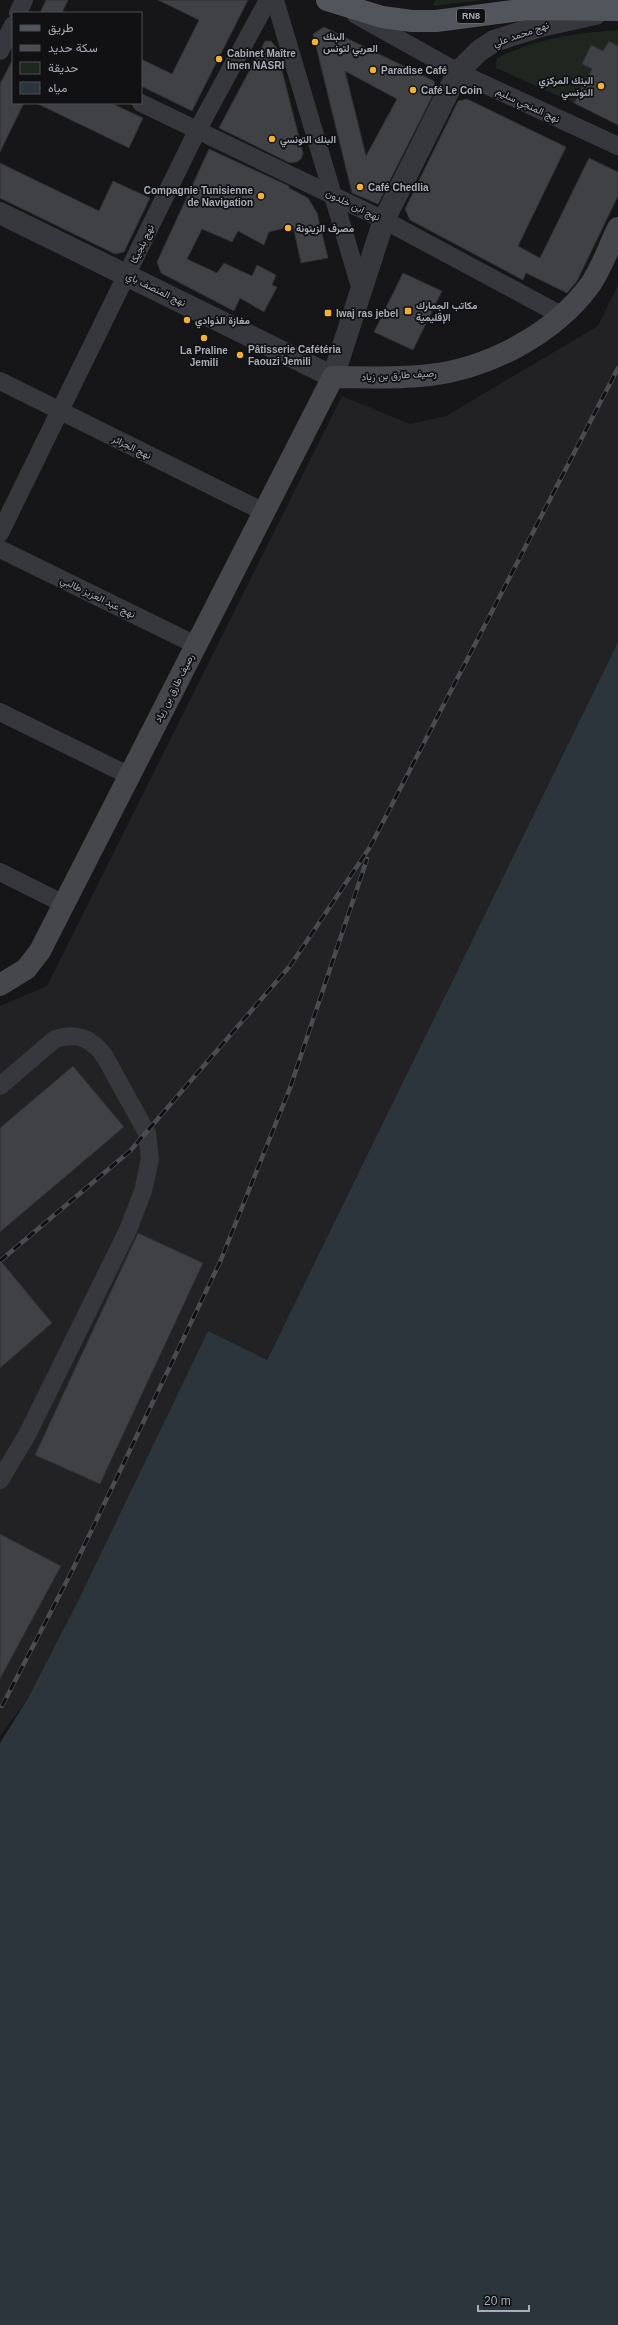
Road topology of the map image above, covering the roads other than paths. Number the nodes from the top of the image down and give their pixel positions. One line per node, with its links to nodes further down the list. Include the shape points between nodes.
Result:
1 (24, 0): 6 (street)
2 (268, 0): 11 (street, نهج بلجيكا)
3 (274, 0): 13 (street)
4 (331, 1): 5 (main road, نهج المنجي سليم / RN8, via 382,17 412,21 436,21 528,9); 9 (street, نهج المنجي سليم)
5 (616, 10): 9 (street, نهج محمد علي, via 541,26 494,41 479,51)
6 (18, 12)
7 (9, 32): 8 (street)
8 (0, 51)
9 (458, 72): 12 (street, نهج المنجي سليم); 15 (street, نهج محمد علي)
10 (142, 104): 11 (street, نهج ابن خلدون)
11 (197, 131): 13 (street, نهج ابن خلدون); 17 (street, نهج بلجيكا)
12 (618, 146)
13 (335, 196): 15 (street, نهج ابن خلدون); 18 (street)
14 (0, 213): 17 (street, نهج المنصف باي)
15 (384, 220): 18 (street, رصيف طارق بن زياد); 19 (street, نهج ابن خلدون)
16 (618, 228): 19 (main road, رصيف طارق بن زياد, via 590,284)
17 (127, 275): 20 (street, نهج المنصف باي); 22 (street, نهج بلجيكا)
18 (361, 290): 20 (street, رصيف طارق بن زياد)
19 (561, 315): 20 (main road, رصيف طارق بن زياد, via 513,348 466,368 430,375)
20 (332, 377): 23 (main road, رصيف طارق بن زياد)
21 (0, 381): 22 (street, نهج الجزائر)
22 (60, 412): 23 (street, نهج الجزائر); 24 (street, نهج بلجيكا)
23 (264, 512): 26 (main road, رصيف طارق بن زياد)
24 (0, 533)
25 (0, 548): 26 (street, نهج عبد العزيز طالبي)
26 (196, 645): 28 (main road, رصيف طارق بن زياد)
27 (0, 712): 28 (street)
28 (130, 776): 30 (main road, رصيف طارق بن زياد)
29 (0, 872): 30 (street)
30 (64, 904): 31 (main road, رصيف طارق بن زياد, via 40,951 26,968)
31 (0, 985)
32 (0, 1086): 33 (street, via 55,1039 78,1036 89,1040 105,1057 147,1133 150,1159 143,1191 128,1230 27,1435)
33 (0, 1480)

